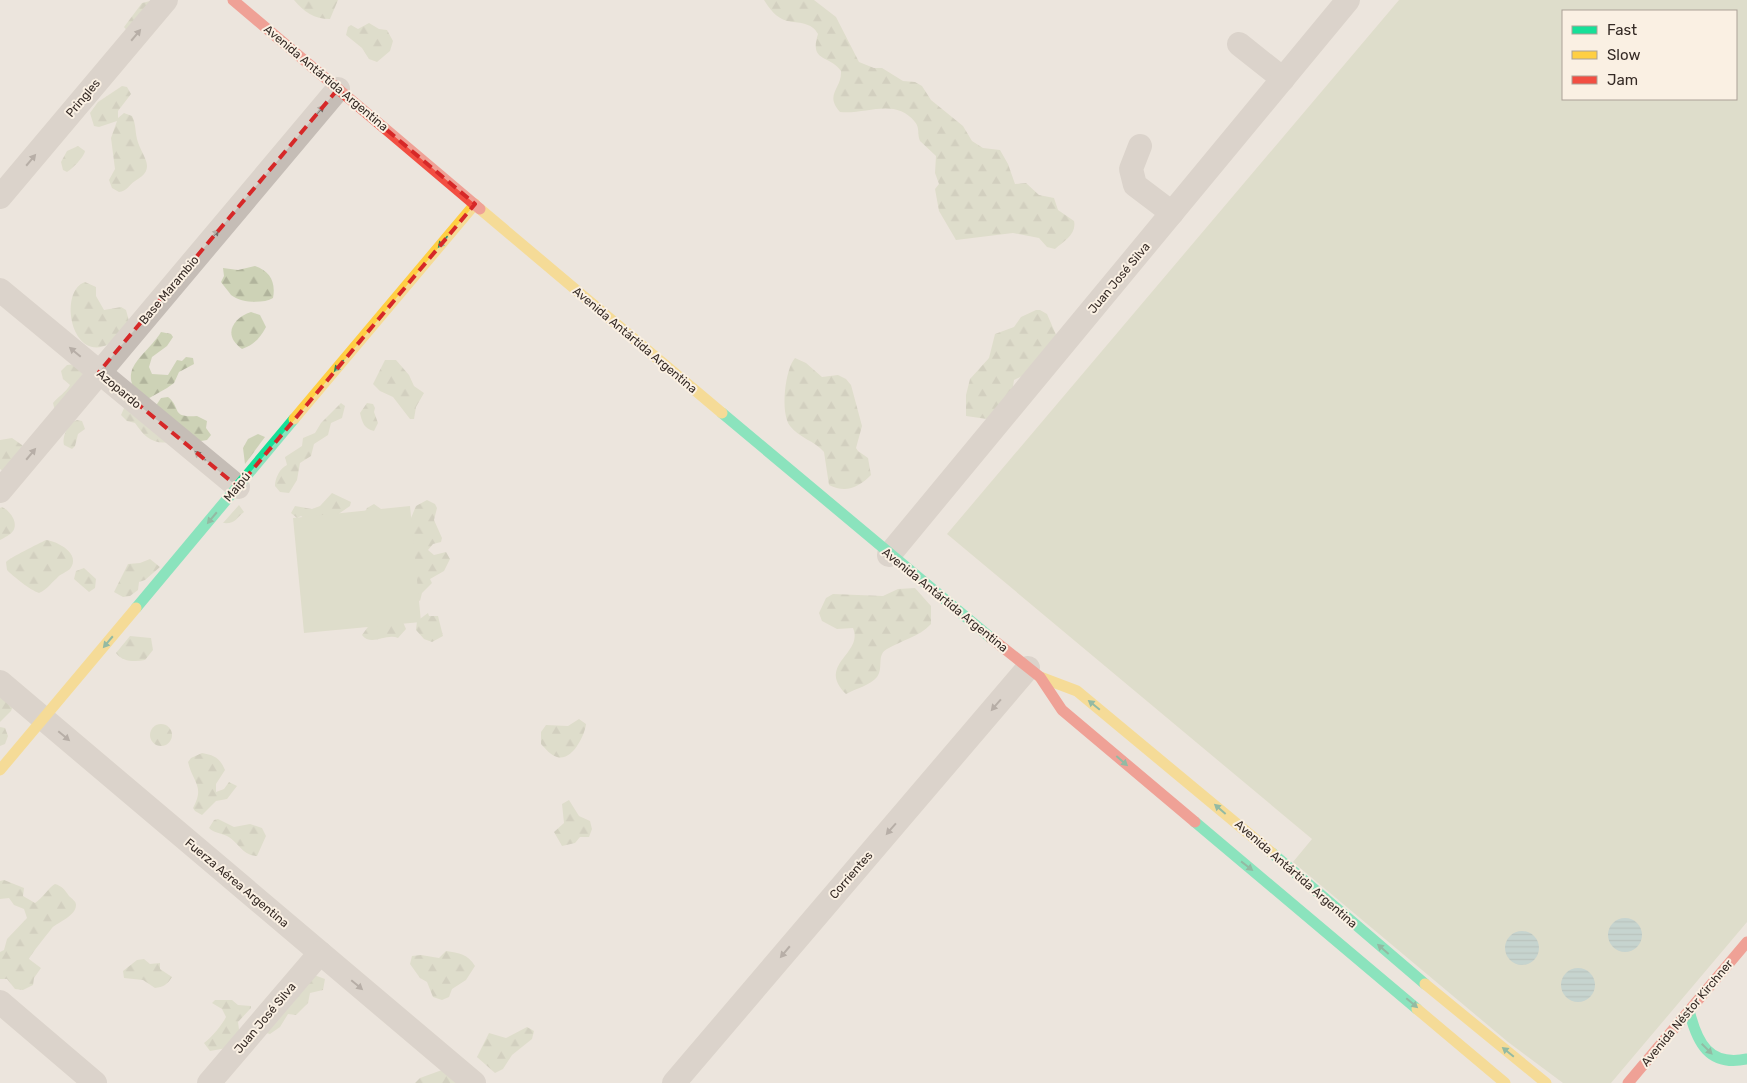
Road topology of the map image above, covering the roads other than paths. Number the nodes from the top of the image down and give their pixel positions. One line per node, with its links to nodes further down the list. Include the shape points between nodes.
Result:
1 (166, 0): 8 (street, Pringles, one-way to 1)
2 (233, 0): 6 (main road, Avenida Antártida Argentina)
3 (1348, 0): 5 (street, Juan José Silva)
4 (1239, 44): 5 (street)
5 (1283, 79): 10 (street, Juan José Silva)
6 (338, 89): 9 (main road, Avenida Antártida Argentina); 12 (street, Base Marambio, one-way to 6)
7 (1140, 146): 10 (street, via 1131,169 1135,185)
8 (0, 197)
9 (475, 204): 13 (main road, Maipú, one-way to 13); 15 (main road, Avenida Antártida Argentina)
10 (1172, 213): 15 (street, Juan José Silva)
11 (0, 290): 12 (street, Azopardo, one-way to 11)
12 (99, 372): 13 (street, Azopardo, one-way to 12); 14 (street, Base Marambio, one-way to 12)
13 (238, 487): 18 (main road, Maipú, one-way to 18)
14 (0, 491)
15 (890, 555): 16 (main road, Avenida Antártida Argentina)
16 (1034, 673): 28 (street, Corrientes, one-way to 28); 29 (main road, Avenida Antártida Argentina, one-way to 29, via 1062,710); 30 (main road, Avenida Antártida Argentina, one-way to 16, via 1077,691)
17 (0, 682): 18 (street, Fuerza Aérea Argentina)
18 (43, 719): 19 (main road, Maipú); 21 (street, Fuerza Aérea Argentina, one-way to 21)
19 (0, 770)
20 (1747, 942): 23 (main road, Avenida Néstor Kirchner)
21 (320, 953): 26 (street, Juan José Silva); 27 (street, Fuerza Aérea Argentina, one-way to 27)
22 (0, 1002): 25 (street)
23 (1689, 1010): 24 (main road, one-way to 24, via 1695,1034 1707,1052 1731,1062); 31 (main road, Avenida Néstor Kirchner)
24 (1747, 1059)
25 (95, 1083)
26 (209, 1083)
27 (474, 1083)
28 (674, 1083)
29 (1505, 1083)
30 (1546, 1083)
31 (1628, 1083)

